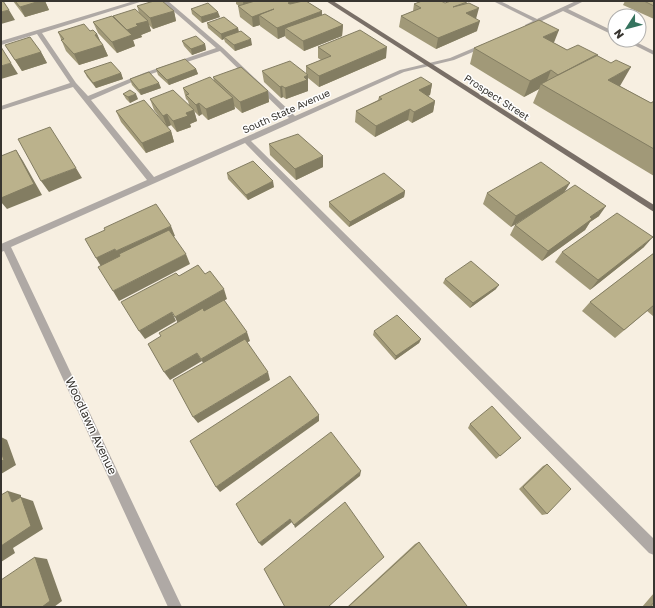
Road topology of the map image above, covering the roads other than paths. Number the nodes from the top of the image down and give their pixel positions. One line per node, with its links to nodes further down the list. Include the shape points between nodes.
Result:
1 (140, 1): 10 (street)
2 (165, 1): 14 (street)
3 (329, 1): 16 (main road, Prospect Street)
4 (496, 1): 7 (street)
5 (581, 1): 6 (street)
6 (563, 9): 7 (street); 9 (street)
7 (537, 21): 8 (street)
8 (517, 30)
9 (607, 30)
10 (38, 31): 11 (street); 17 (street)
11 (1, 43)
12 (489, 43): 16 (street, South State Avenue, via 452,59)
13 (644, 48): 15 (street)
14 (221, 49): 18 (street, via 146,74); 20 (street)
15 (654, 53)
16 (429, 65): 20 (street, South State Avenue, via 402,71); 23 (main road, Prospect Street)
17 (74, 84): 18 (street); 19 (street)
18 (87, 99): 22 (street)
19 (1, 108)
20 (294, 119): 21 (street, South State Avenue)
21 (246, 140): 22 (street, South State Avenue); 25 (street)
22 (152, 181): 24 (street, South State Avenue)
23 (654, 209)
24 (4, 247): 26 (street, Woodlawn Avenue)
25 (654, 548)
26 (175, 607)

